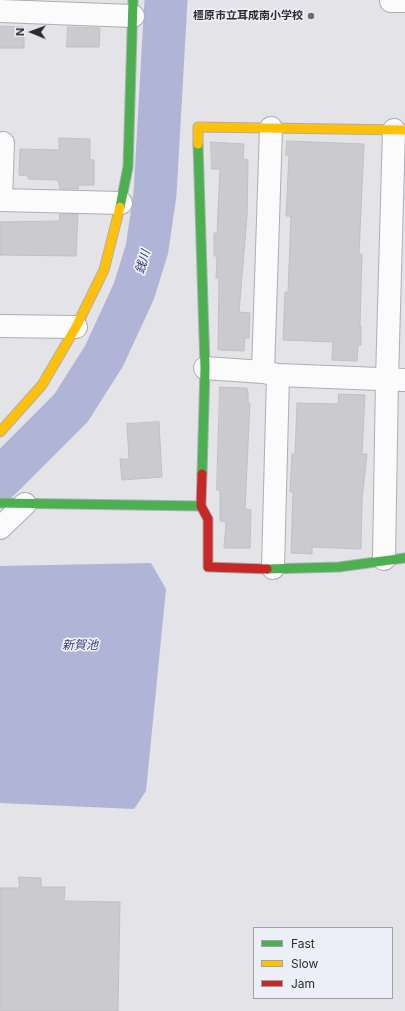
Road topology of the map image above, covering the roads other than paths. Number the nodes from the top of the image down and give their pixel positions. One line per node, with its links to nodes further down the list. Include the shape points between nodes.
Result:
1 (133, 8): 2 (street); 7 (street, via 128,167)
2 (0, 11)
3 (272, 128): 4 (street); 10 (street, via 198,127); 11 (street)
4 (400, 130): 12 (street)
5 (3, 143): 6 (street)
6 (1, 200): 7 (street)
7 (121, 203): 9 (street, via 104,270)
8 (0, 326): 9 (street)
9 (76, 327): 13 (street, via 42,384)
10 (205, 368): 11 (street); 16 (street)
11 (270, 373): 12 (street); 19 (street)
12 (396, 379): 18 (street)
13 (0, 432)
14 (2, 503): 15 (street)
15 (25, 504): 16 (street); 17 (street)
16 (201, 506): 19 (street, via 208,519 208,567)
17 (0, 528)
18 (395, 559): 19 (street, via 330,568)
19 (273, 568)

